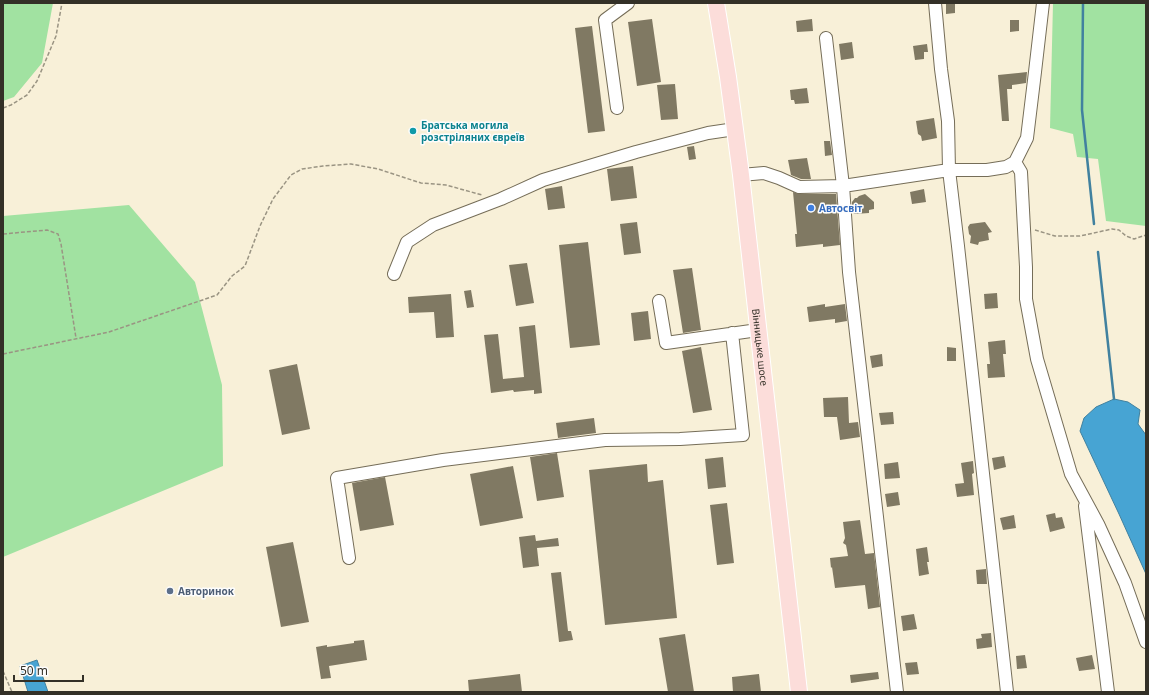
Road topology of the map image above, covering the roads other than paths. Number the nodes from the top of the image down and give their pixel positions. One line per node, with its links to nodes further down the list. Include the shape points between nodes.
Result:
1 (628, 3): 6 (street, via 605,20)
2 (716, 3): 7 (main road, Вінницьке шосе)
3 (935, 3): 9 (street, via 948,121)
4 (1042, 3): 8 (street, via 1027,138)
5 (826, 38): 11 (street)
6 (617, 108)
7 (735, 129): 10 (main road, Вінницьке шосе); 12 (street, via 708,133 636,152 543,180 433,225 407,242)
8 (1018, 167): 9 (street); 16 (street, via 1024,226 1026,299 1037,359 1071,474)
9 (949, 170): 11 (street); 21 (street)
10 (741, 175): 11 (street, via 764,173 799,186); 14 (main road, Вінницьке шосе)
11 (844, 186): 20 (street, via 849,272)
12 (394, 274)
13 (659, 301): 15 (street, via 666,343)
14 (758, 330): 15 (street); 19 (main road, Вінницьке шосе)
15 (732, 333): 17 (street, via 743,435 605,440 443,460 337,478)
16 (1084, 499): 18 (street, via 1125,583); 22 (street)
17 (349, 558)
18 (1146, 642)
19 (799, 692)
20 (897, 692)
21 (1007, 692)
22 (1108, 692)

